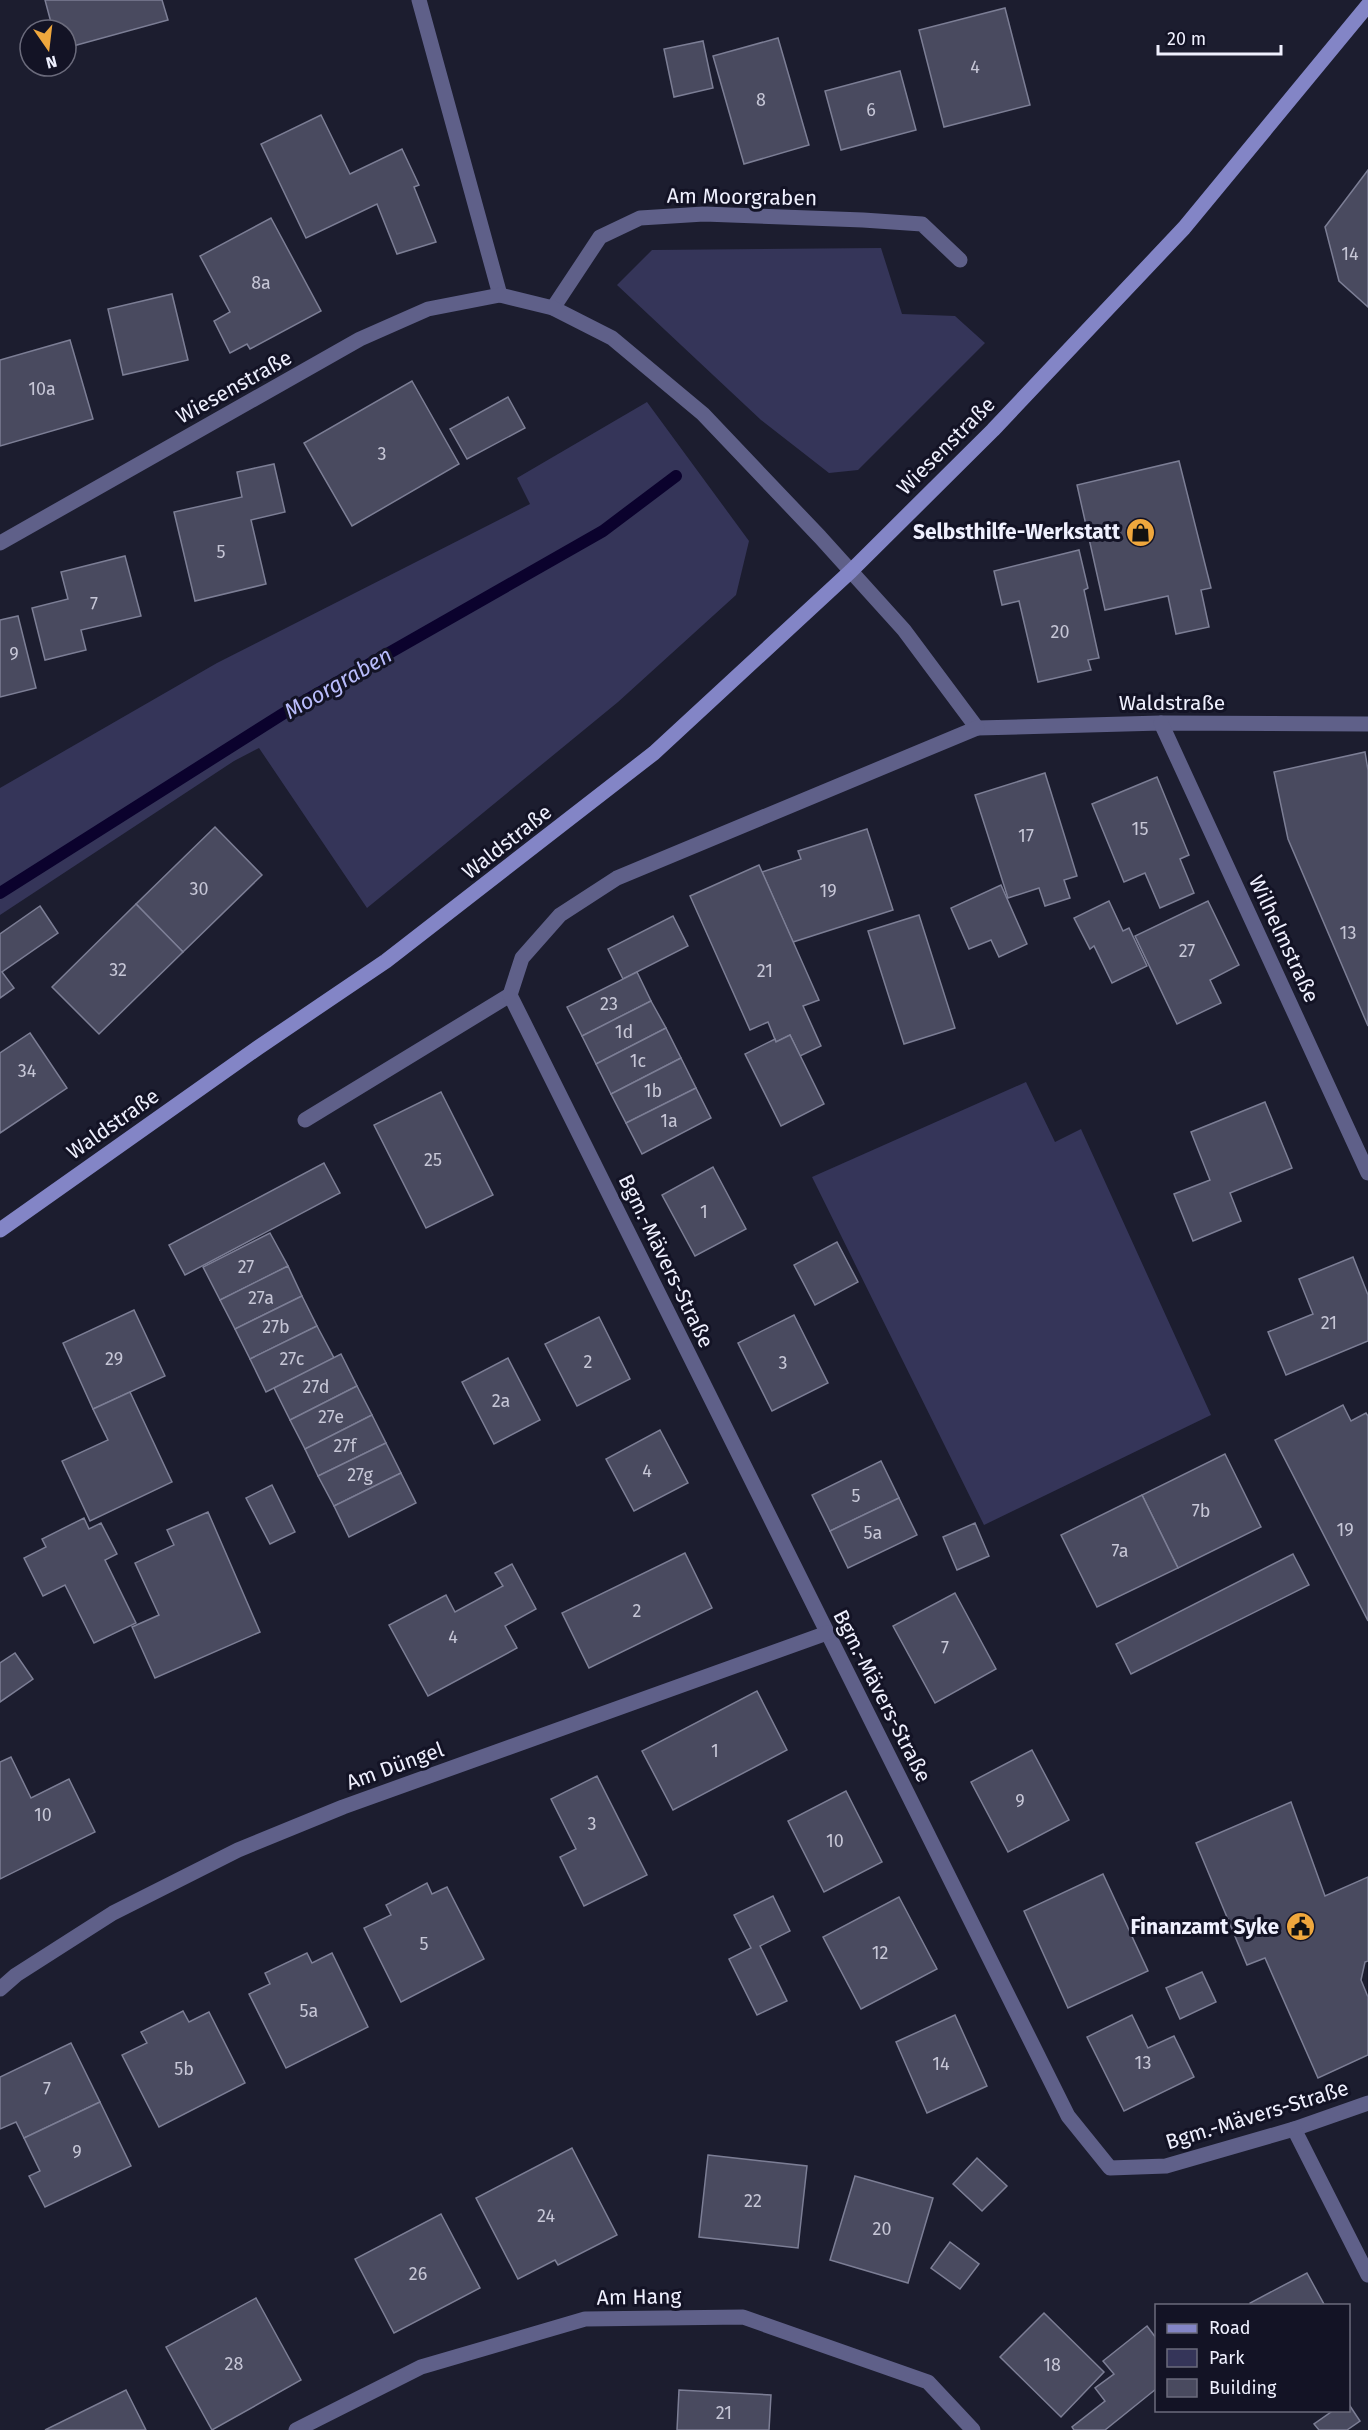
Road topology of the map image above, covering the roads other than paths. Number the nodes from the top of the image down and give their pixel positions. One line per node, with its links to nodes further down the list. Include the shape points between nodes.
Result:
1 (419, 0): 4 (street)
2 (1368, 5): 7 (main road, Wiesenstraße, via 1184,228 993,430)
3 (960, 260): 5 (street, Am Moorgraben, via 922,224 704,214 640,218 600,237)
4 (500, 296): 5 (street, Wiesenstraße); 6 (street, Wiesenstraße, via 428,309 360,339)
5 (553, 308): 7 (street, Wiesenstraße, via 612,338 703,414)
6 (0, 543)
7 (851, 571): 10 (street, via 904,630); 14 (main road, Waldstraße, via 654,753 474,894 386,962)
8 (1161, 723): 9 (street, Waldstraße); 10 (street, Waldstraße); 13 (street, Wilhelmstraße)
9 (1368, 724)
10 (977, 728): 11 (street, Waldstraße, via 617,878 560,915 522,958)
11 (510, 995): 12 (street); 15 (street, Bgm.-Mävers-Straße)
12 (305, 1120)
13 (1368, 1173)
14 (0, 1230)
15 (827, 1633): 16 (street, Am Düngel, via 344,1807 238,1850 113,1913); 18 (street, Bgm.-Mävers-Straße, via 1068,2116 1110,2168 1166,2166)
16 (0, 1989)
17 (1368, 2103): 18 (street, Bgm.-Mävers-Straße)
18 (1294, 2129): 19 (street)
19 (1368, 2275)
20 (296, 2430): 21 (street, Am Hang, via 422,2367 585,2319 743,2317 928,2382)
21 (973, 2430)

